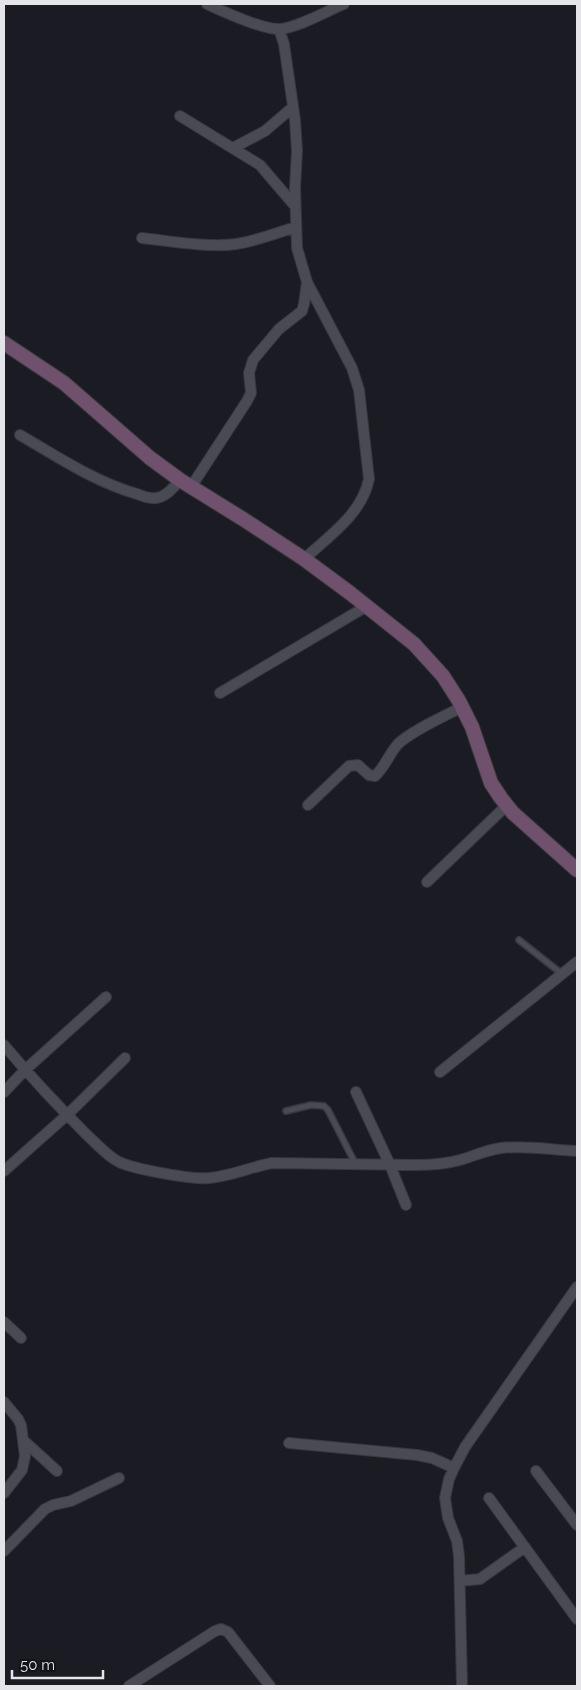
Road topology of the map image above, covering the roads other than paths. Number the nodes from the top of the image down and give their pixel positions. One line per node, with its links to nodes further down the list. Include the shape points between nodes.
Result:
1 (207, 4): 3 (street)
2 (344, 4): 3 (street, via 299,24)
3 (279, 29): 4 (street)
4 (293, 107): 6 (street, via 265,131); 7 (street, via 297,151)
5 (180, 116): 6 (street)
6 (233, 148): 7 (street, via 260,165)
7 (295, 206): 8 (street)
8 (296, 227): 9 (street, via 234,244); 10 (street, via 297,248)
9 (142, 238)
10 (307, 282): 13 (street, via 302,311 280,329 253,360 247,401); 14 (street, via 348,360 359,390 369,479 366,491 351,516)
11 (4, 343): 13 (street, via 64,383 150,458)
12 (20, 435): 13 (street, via 79,469 148,498 157,498)
13 (186, 484): 14 (street)
14 (304, 559): 15 (street)
15 (367, 606): 16 (street); 17 (street, via 414,644 443,676)
16 (220, 693)
17 (462, 707): 18 (street, via 405,738 375,776 358,765 349,766); 19 (street, via 491,783)
18 (308, 805)
19 (507, 805): 20 (street); 21 (street)
20 (577, 870)
21 (427, 882)
22 (519, 940): 24 (lane)
23 (577, 962): 24 (street)
24 (562, 974): 29 (street)
25 (106, 997): 28 (street)
26 (4, 1046): 28 (street)
27 (125, 1058): 33 (street)
28 (25, 1070): 30 (street); 33 (street)
29 (440, 1072)
30 (4, 1092)
31 (356, 1092): 36 (street)
32 (286, 1111): 35 (lane, via 319,1104 324,1106)
33 (67, 1115): 35 (street, via 120,1162 196,1178 220,1177 272,1163); 37 (street)
34 (577, 1151): 36 (street, via 517,1147 438,1164)
35 (356, 1164): 36 (street)
36 (390, 1165): 38 (street)
37 (4, 1170)
38 (406, 1205)
39 (577, 1286): 45 (street, via 465,1447)
40 (4, 1322): 41 (street)
41 (21, 1338)
42 (4, 1402): 43 (street, via 18,1419)
43 (23, 1440): 46 (street); 49 (street, via 25,1456 22,1470)
44 (289, 1443): 45 (street, via 417,1455)
45 (454, 1468): 54 (street, via 445,1498 457,1541)
46 (56, 1471)
47 (536, 1471): 51 (street)
48 (119, 1478): 53 (street, via 71,1502 45,1509)
49 (4, 1493)
50 (489, 1498): 52 (street)
51 (577, 1525)
52 (525, 1548): 54 (street, via 480,1579); 55 (street)
53 (4, 1551)
54 (460, 1581): 58 (street)
55 (577, 1619)
56 (129, 1686): 57 (street, via 221,1629 228,1632)
57 (270, 1686)
58 (462, 1686)

